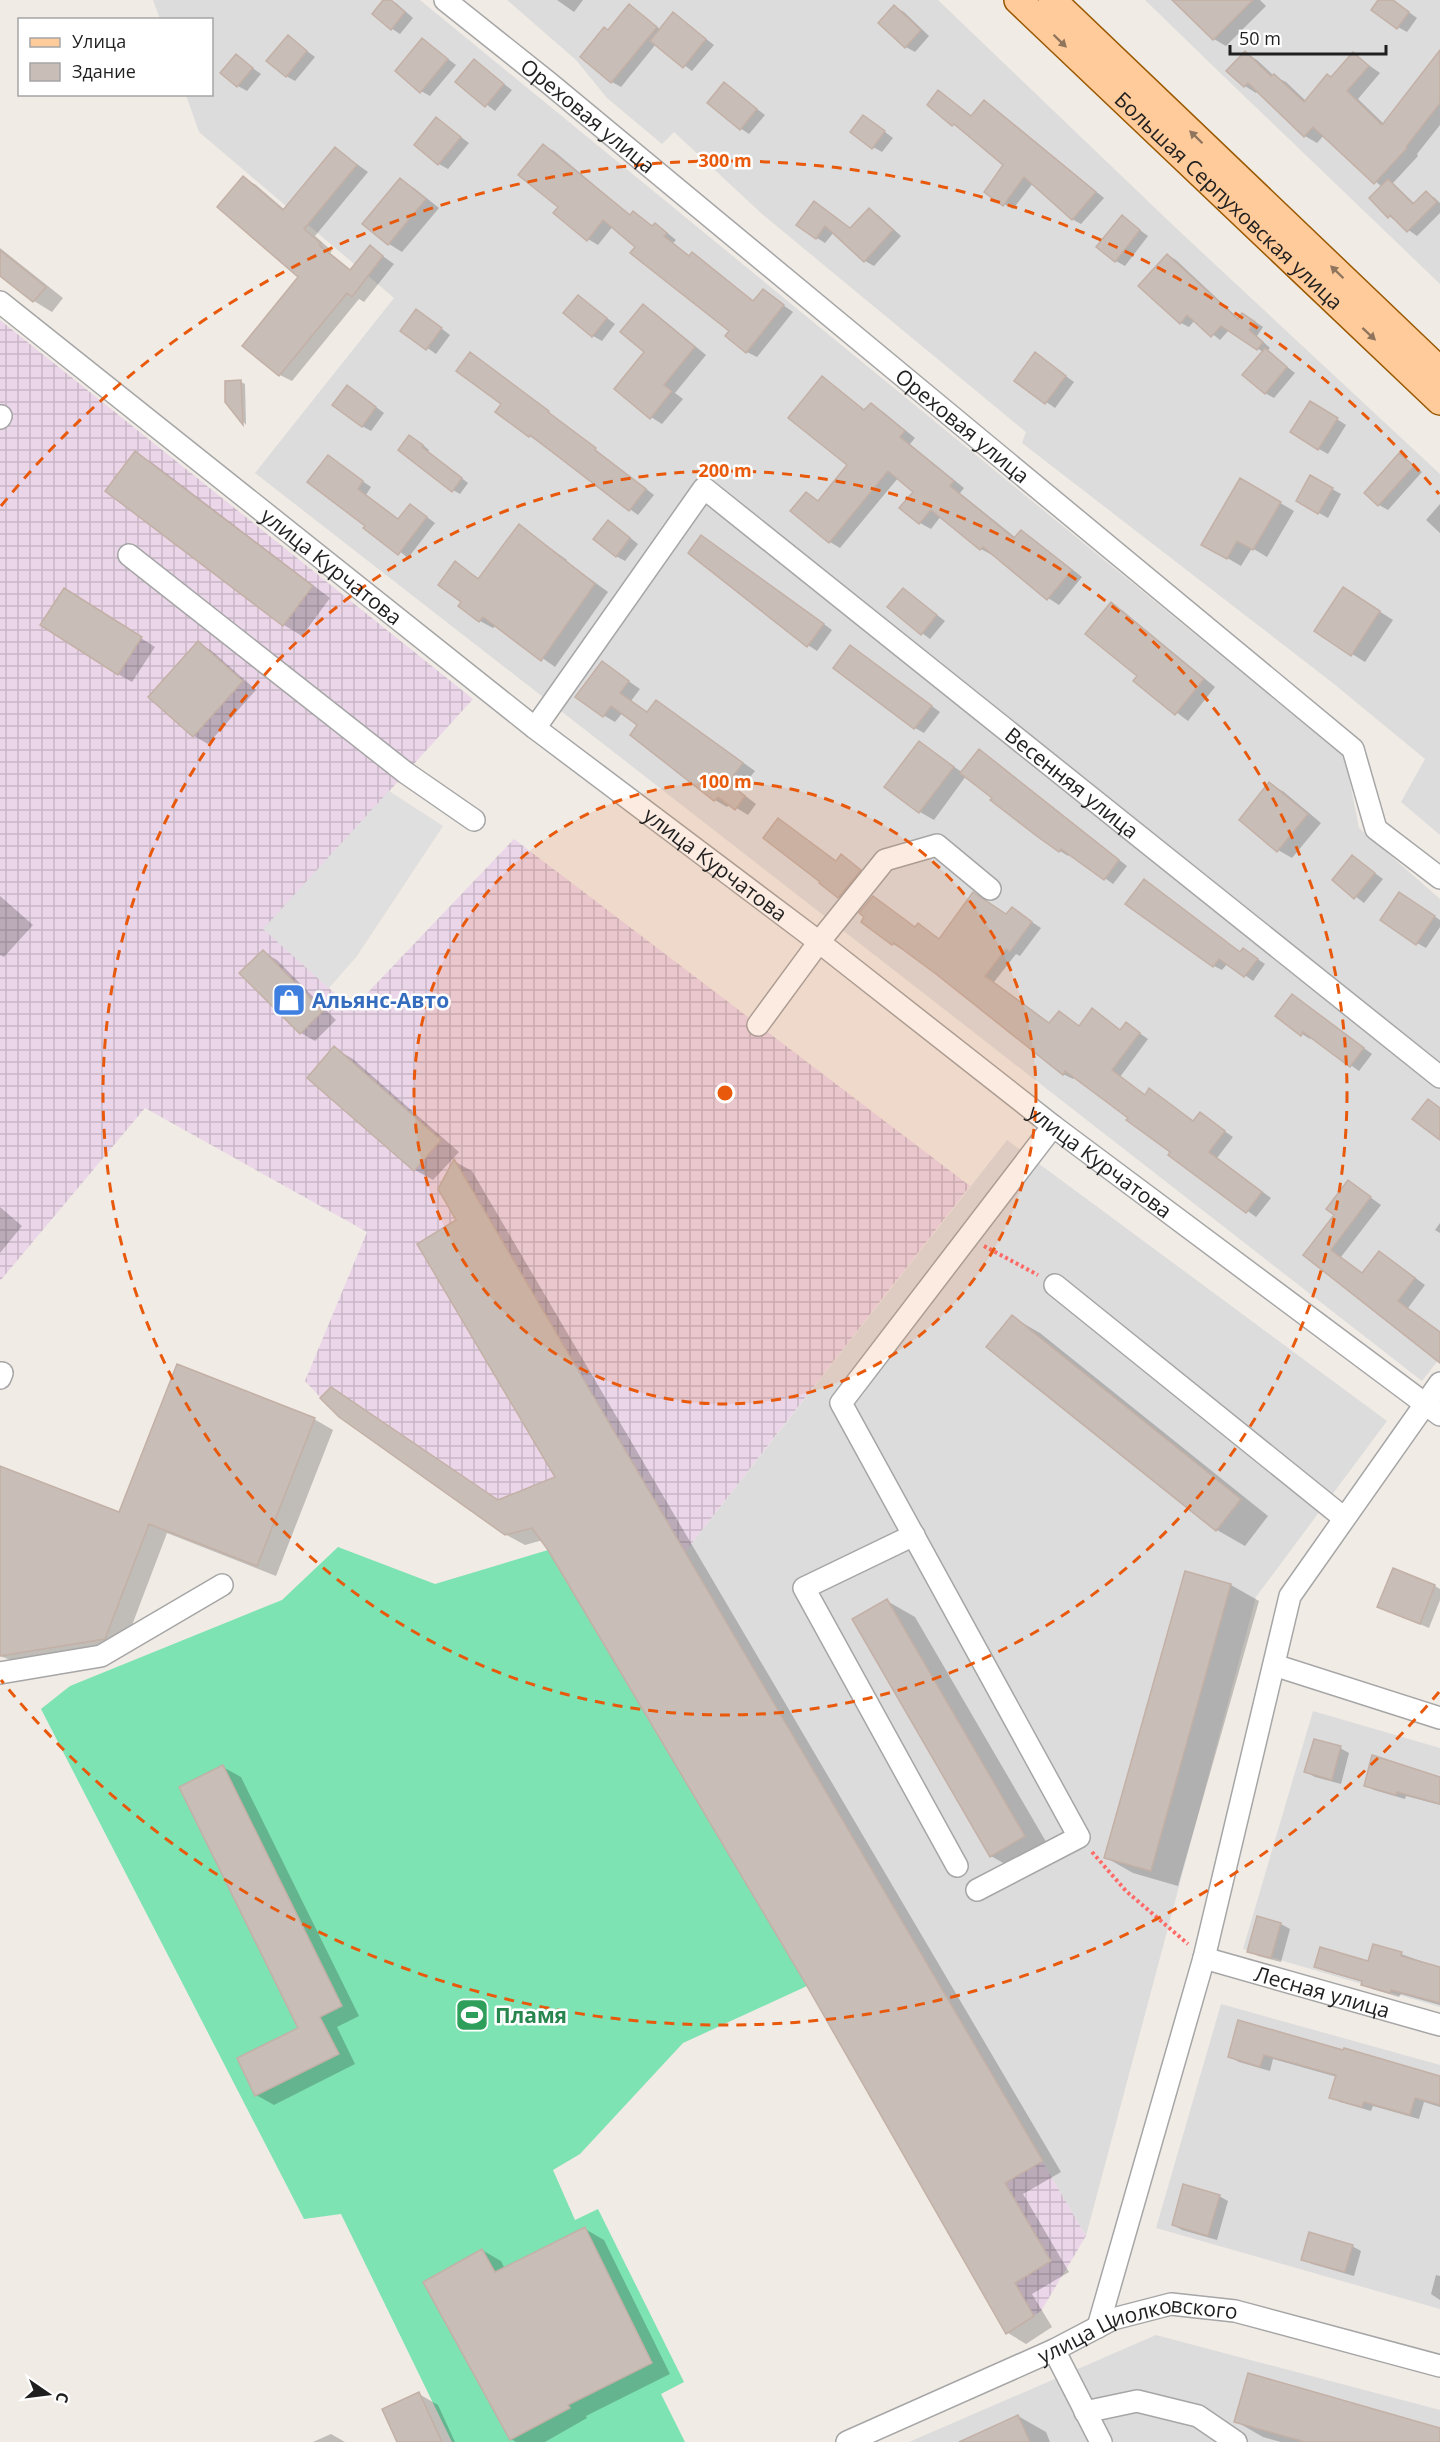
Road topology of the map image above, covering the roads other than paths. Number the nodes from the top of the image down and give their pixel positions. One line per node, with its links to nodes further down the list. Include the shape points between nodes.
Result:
1 (445, 0): 10 (street, Ореховая улица, via 1353,749 1376,829)
2 (1018, 0): 6 (main road, Большая Серпуховская улица, one-way to 6)
3 (1052, 0): 5 (main road, Большая Серпуховская улица, one-way to 3)
4 (0, 302): 8 (street, улица Курчатова)
5 (1440, 370)
6 (1440, 401)
7 (129, 555): 9 (street, via 406,773)
8 (535, 728): 12 (street, улица Курчатова); 14 (street, Весенняя улица, via 704,488)
9 (474, 820)
10 (1440, 878)
11 (990, 889): 12 (street, via 937,845 885,860)
12 (819, 942): 13 (street); 15 (street, улица Курчатова)
13 (759, 1025)
14 (1440, 1077)
15 (1053, 1126): 20 (street, улица Курчатова); 22 (street, via 841,1403)
16 (1055, 1285): 21 (street)
17 (0, 1373): 18 (street)
18 (0, 1378)
19 (1440, 1383): 20 (street)
20 (1432, 1409): 21 (street)
21 (1344, 1518): 24 (street, via 1290,1596)
22 (914, 1535): 27 (street, via 804,1588); 28 (street, via 1079,1837)
23 (222, 1585): 25 (street, via 101,1656)
24 (1274, 1665): 26 (street); 29 (street)
25 (0, 1673)
26 (1440, 1718)
27 (957, 1866)
28 (977, 1890)
29 (1204, 1958): 30 (street, Лесная улица); 31 (street)
30 (1440, 2025)
31 (1098, 2327): 32 (street, улица Циолковского); 33 (street, улица Циолковского, via 1113,2319 1171,2304 1235,2311)
32 (1054, 2350): 34 (street); 36 (street, улица Циолковского)
33 (1440, 2366)
34 (1085, 2412): 35 (street, via 1137,2401 1198,2416); 37 (street)
35 (1229, 2440)
36 (847, 2442)
37 (1101, 2442)

